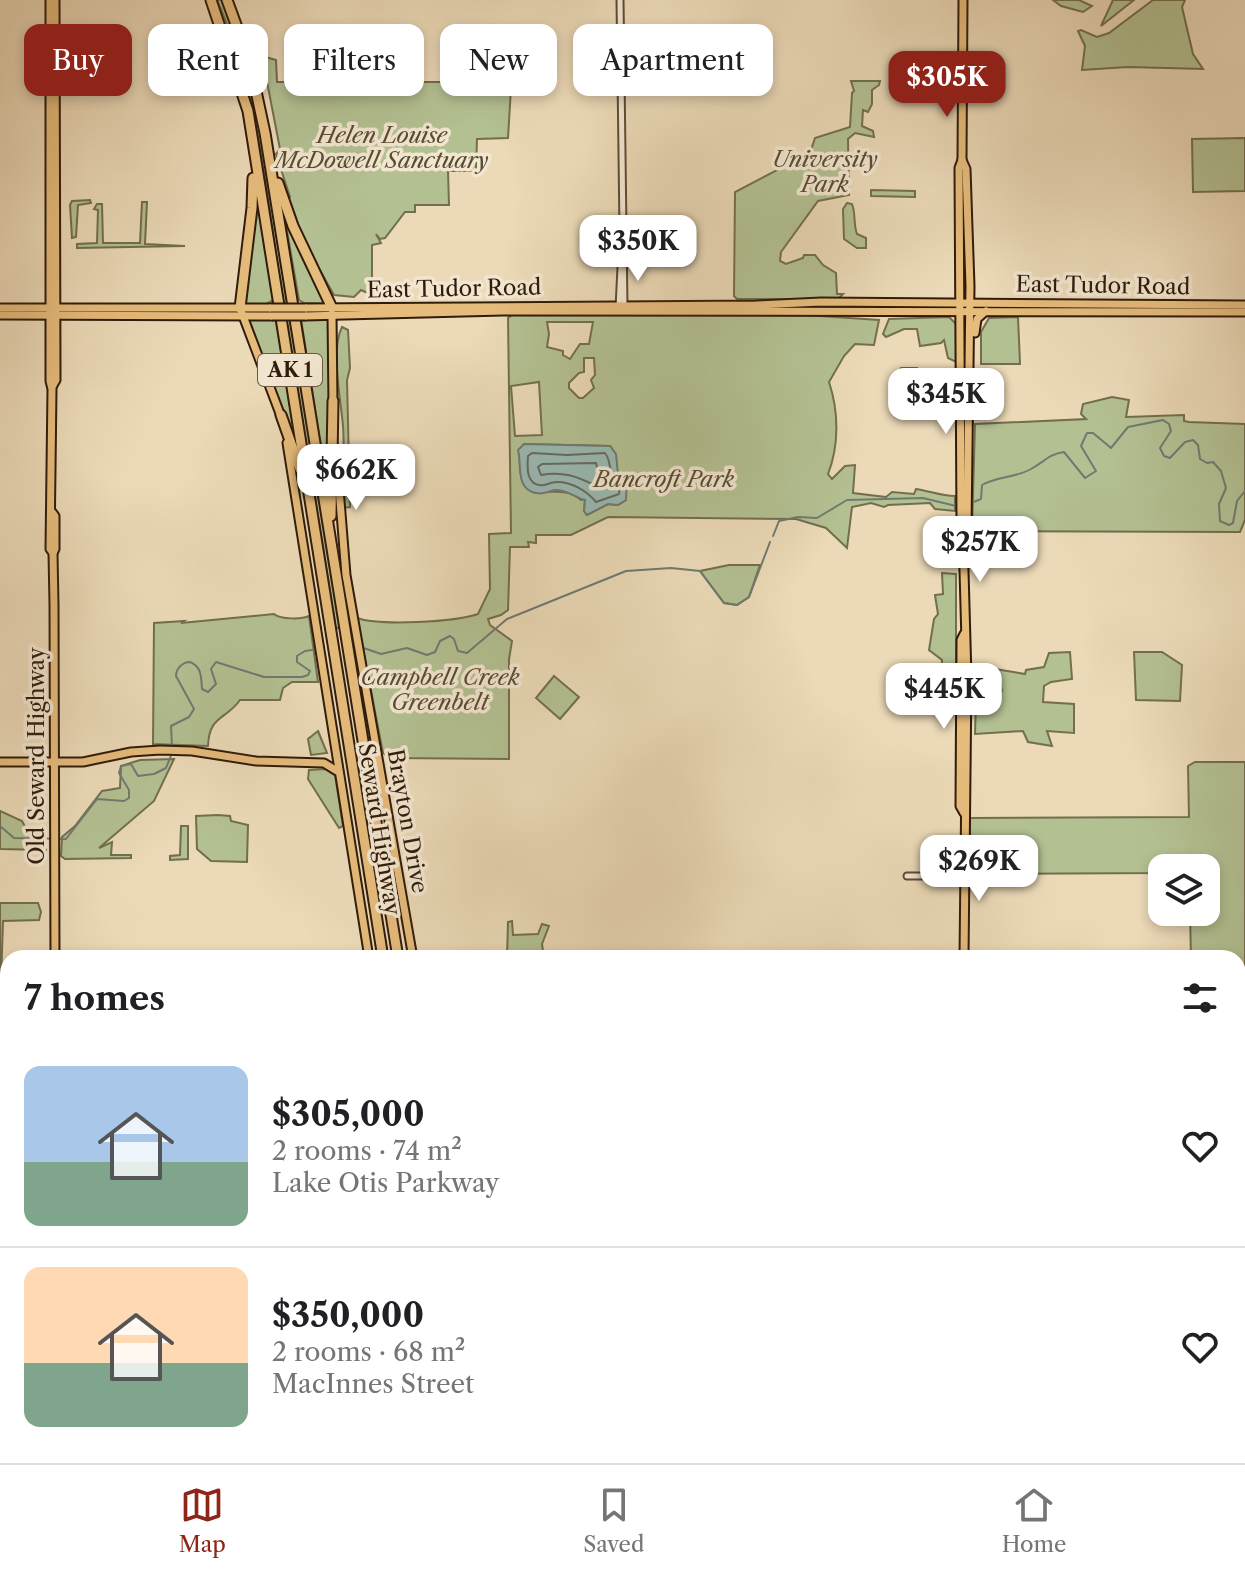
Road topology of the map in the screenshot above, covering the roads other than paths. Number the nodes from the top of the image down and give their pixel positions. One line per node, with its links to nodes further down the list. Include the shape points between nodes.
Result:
1 (52, 0): 19 (main road, Old Seward Highway)
2 (211, 0): 6 (highway, Seward Highway / AK 1)
3 (227, 0): 7 (highway, Seward Highway / AK 1, via 250,63)
4 (620, 0): 16 (street)
5 (963, 0): 8 (main road)
6 (248, 111): 21 (highway, via 253,178); 30 (highway, Seward Highway / AK 1)
7 (265, 133): 22 (highway, via 293,226); 31 (highway, Seward Highway / AK 1)
8 (963, 197): 9 (main road); 10 (main road)
9 (961, 281): 11 (main road); 14 (main road)
10 (970, 286): 12 (main road, via 978,296); 14 (main road)
11 (950, 302): 14 (main road, East Tudor Road); 16 (main road, East Tudor Road)
12 (1013, 302): 14 (main road, East Tudor Road); 17 (main road, East Tudor Road)
13 (1245, 305): 17 (main road, East Tudor Road)
14 (966, 306): 18 (main road, East Tudor Road); 20 (main road, East Tudor Road); 25 (main road); 26 (main road)
15 (0, 308): 19 (main road, East Tudor Road)
16 (622, 308): 18 (main road, East Tudor Road); 22 (main road, East Tudor Road)
17 (1190, 308): 20 (main road, East Tudor Road); 23 (main road, East Tudor Road)
18 (939, 310): 25 (main road)
19 (53, 311): 21 (main road, East Tudor Road); 24 (main road, East Tudor Road); 36 (main road, Old Seward Highway)
20 (986, 311): 26 (main road, via 977,320)
21 (242, 312): 22 (main road, East Tudor Road, bridge); 28 (main road)
22 (332, 312): 27 (main road)
23 (1245, 312)
24 (0, 315)
25 (962, 324): 29 (main road)
26 (971, 350): 29 (main road)
27 (333, 401): 31 (highway); 32 (main road)
28 (281, 415): 30 (highway); 34 (main road)
29 (964, 498): 40 (main road)
30 (310, 506): 43 (highway, Seward Highway / AK 1)
31 (332, 551): 32 (highway, Seward Highway / AK 1)
32 (349, 627): 33 (highway, Seward Highway / AK 1)
33 (354, 657): 44 (highway, Seward Highway / AK 1); 45 (main road, Brayton Drive)
34 (335, 748): 37 (main road); 38 (main road)
35 (0, 762): 36 (main road)
36 (54, 762): 37 (main road, via 160,750); 41 (main road, Old Seward Highway)
37 (324, 763): 38 (main road)
38 (339, 774): 42 (main road)
39 (907, 876): 40 (street)
40 (964, 876): 46 (main road)
41 (55, 950)
42 (368, 950)
43 (381, 950)
44 (397, 950)
45 (411, 950)
46 (964, 950)

